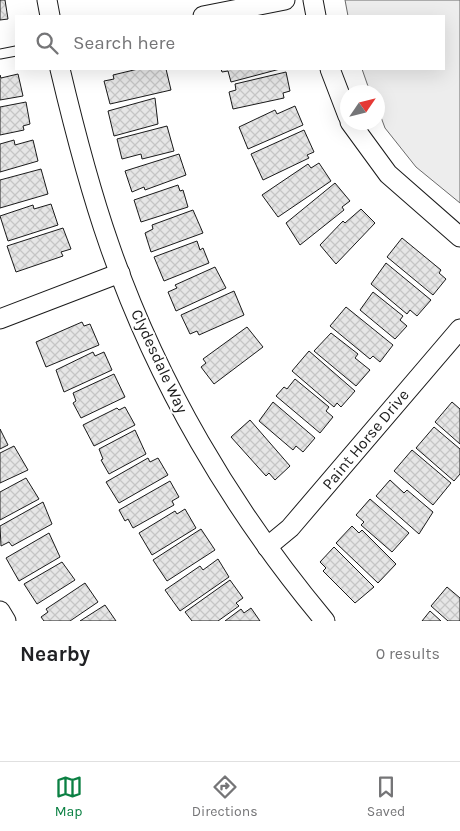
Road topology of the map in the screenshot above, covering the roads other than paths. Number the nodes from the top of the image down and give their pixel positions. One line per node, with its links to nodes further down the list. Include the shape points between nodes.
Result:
1 (47, 0): 4 (street)
2 (285, 0): 5 (street)
3 (313, 0): 6 (street)
4 (50, 15)
5 (208, 15)
6 (316, 15)
7 (15, 51): 8 (lane)
8 (0, 54)
9 (60, 70): 14 (street, Clydesdale Way, via 84,167)
10 (330, 70): 11 (street)
11 (340, 95)
12 (356, 130): 13 (street, via 388,174)
13 (460, 236)
14 (120, 273): 15 (street); 17 (street, Clydesdale Way, via 154,354 182,409 219,474)
15 (0, 319)
16 (460, 329): 17 (street, Paint Horse Drive, via 290,528)
17 (268, 547): 20 (street, Clydesdale Way)
18 (0, 611): 19 (street)
19 (6, 621)
20 (324, 621)

